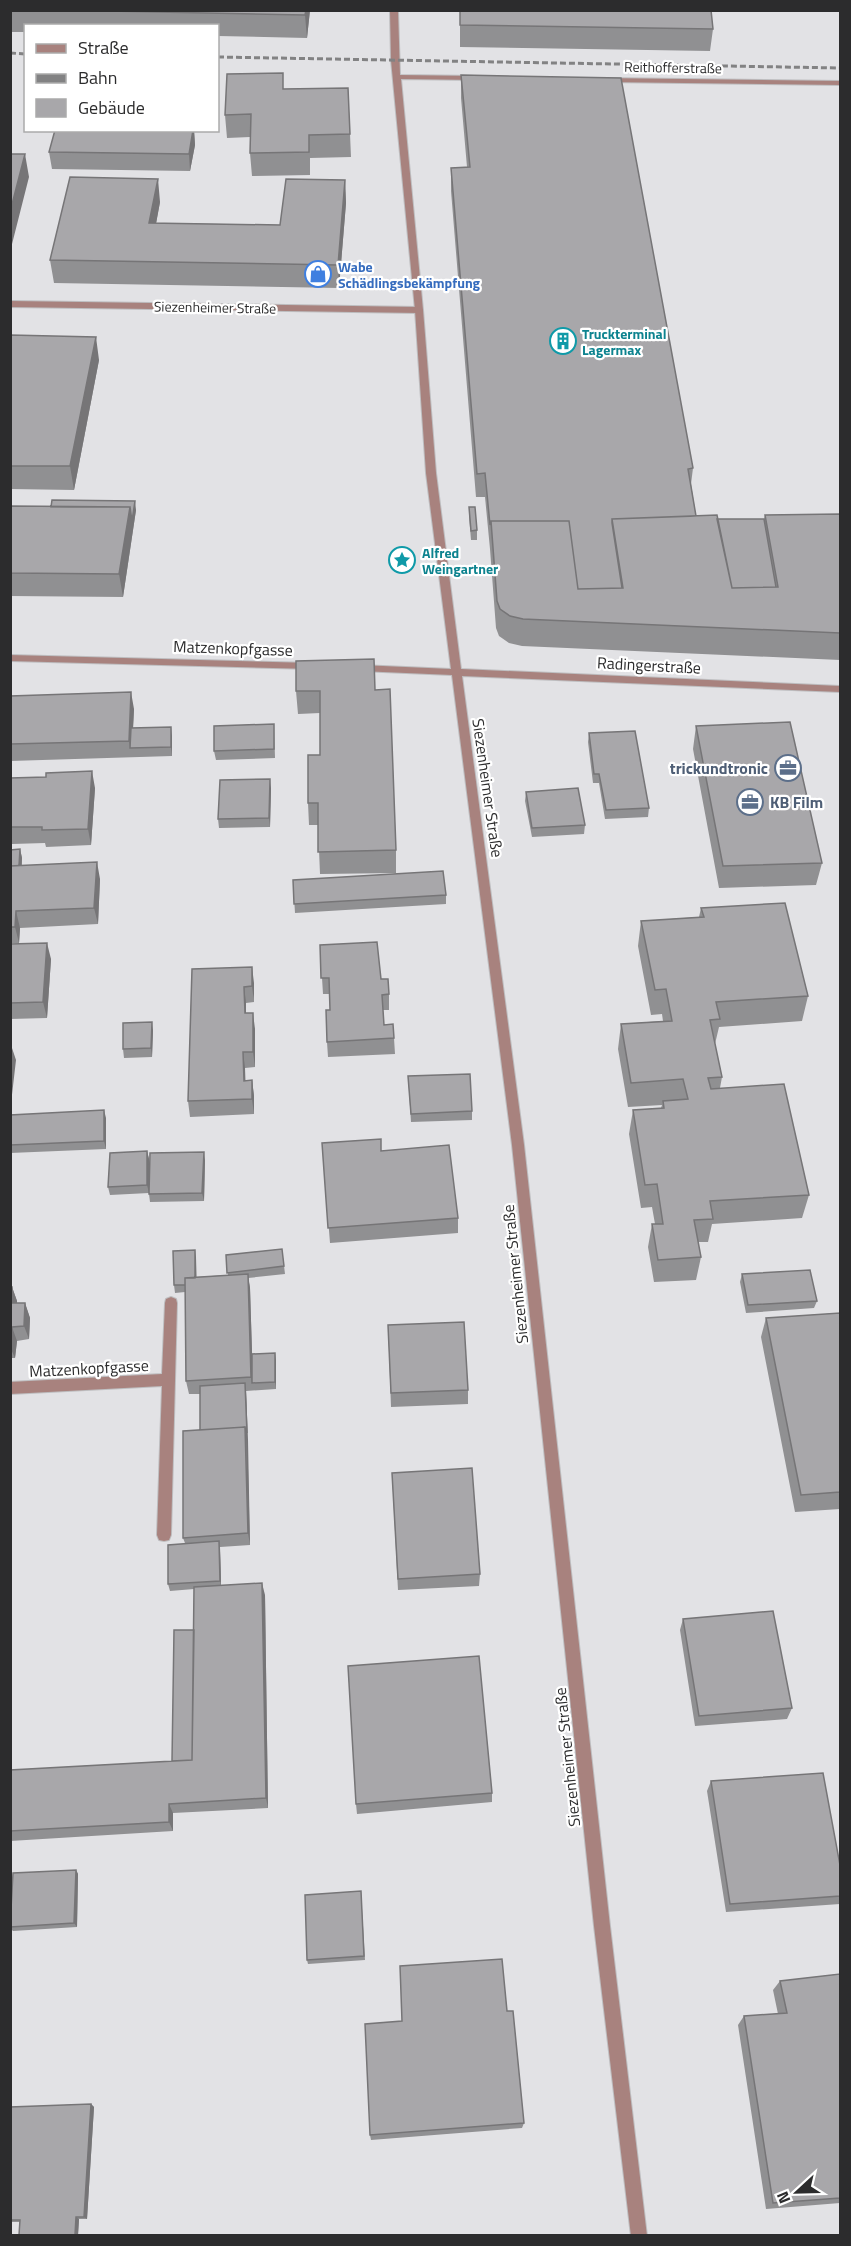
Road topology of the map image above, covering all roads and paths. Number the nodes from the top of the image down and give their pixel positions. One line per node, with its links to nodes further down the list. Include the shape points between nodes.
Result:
1 (394, 10): 2 (street, Siezenheimer Straße)
2 (397, 77): 3 (street); 7 (street, Siezenheimer Straße)
3 (484, 78)
4 (591, 80): 5 (street, Reithofferstraße)
5 (840, 83)
6 (10, 304): 7 (street, Siezenheimer Straße)
7 (418, 310): 11 (street, Siezenheimer Straße, via 430,473)
8 (10, 658): 9 (street, Matzenkopfgasse)
9 (327, 667)
10 (351, 668): 11 (street)
11 (455, 670): 12 (street, Radingerstraße); 17 (street, Siezenheimer Straße, via 518,1145)
12 (840, 689)
13 (171, 1303): 14 (street, Matzenkopfgasse)
14 (169, 1380): 15 (street, Matzenkopfgasse); 16 (street, Matzenkopfgasse)
15 (10, 1388)
16 (164, 1535)
17 (639, 2235)

